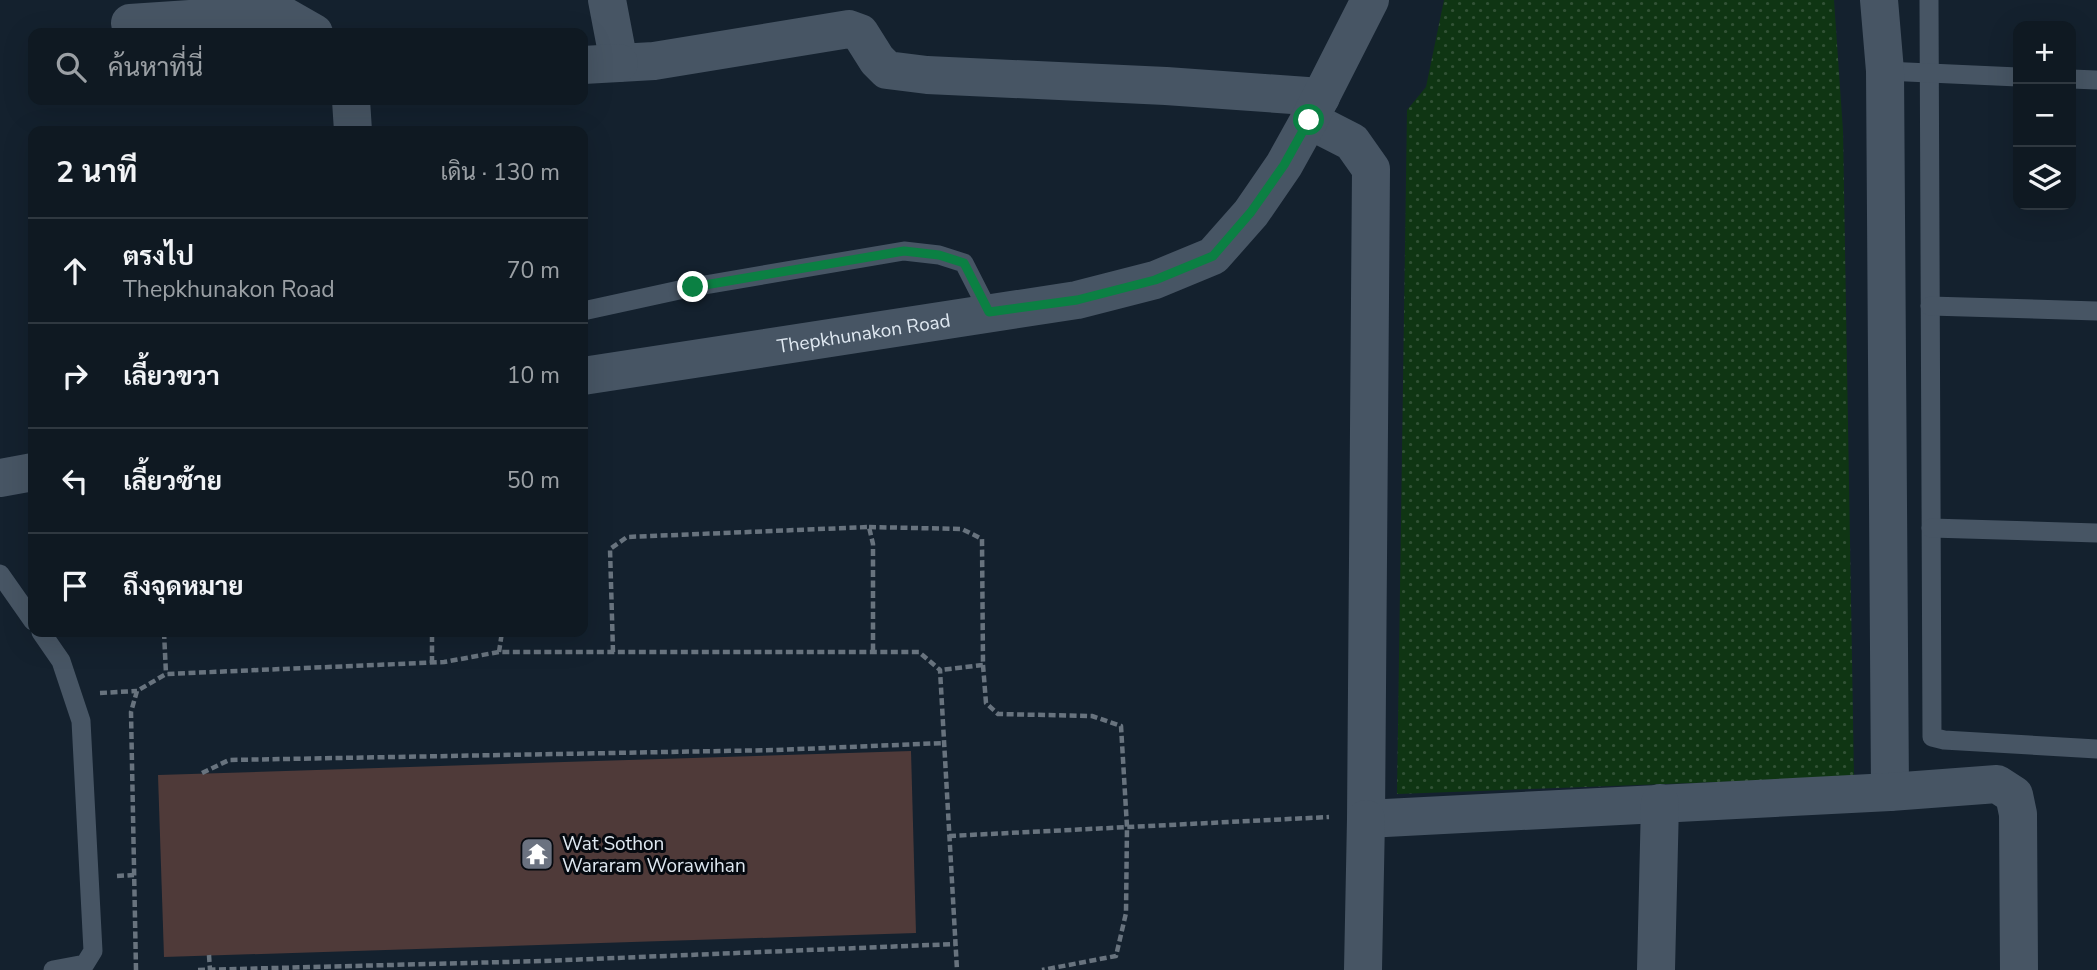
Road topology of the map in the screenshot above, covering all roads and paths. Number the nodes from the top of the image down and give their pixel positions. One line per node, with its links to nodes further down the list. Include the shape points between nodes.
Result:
1 (607, 0): 7 (street)
2 (1370, 0): 14 (street, Thepkhunakon Road)
3 (1879, 0): 8 (street)
4 (1929, 0): 9 (lane)
5 (303, 19): 6 (street, via 279,13)
6 (130, 23)
7 (601, 64): 14 (street, via 654,61 849,29 860,33 887,70 1166,86)
8 (1885, 71): 9 (lane); 44 (street)
9 (1929, 73): 10 (lane); 16 (lane)
10 (2013, 76)
11 (2076, 79): 12 (lane)
12 (2097, 79)
13 (351, 105): 15 (street)
14 (1315, 109): 19 (street, Thepkhunakon Road, via 1284,165 1213,256 1155,280 1077,300); 46 (street, via 1353,142 1371,169)
15 (353, 126)
16 (1930, 306): 18 (lane); 24 (lane)
17 (588, 310): 19 (lane, via 904,251 964,263)
18 (2097, 311)
19 (989, 312): 20 (street, Thepkhunakon Road)
20 (588, 375)
21 (28, 473): 22 (street)
22 (0, 478)
23 (869, 527): 33 (path, via 627,537 610,549); 34 (path); 36 (path, via 962,528 982,539)
24 (1931, 528): 25 (lane); 42 (lane, via 1932,737)
25 (2097, 533)
26 (0, 575): 27 (lane)
27 (28, 614)
28 (44, 637): 40 (lane, via 61,661)
29 (164, 637): 38 (path)
30 (432, 637): 35 (path)
31 (501, 637): 32 (path)
32 (499, 652): 33 (path); 35 (path)
33 (613, 652): 34 (path)
34 (873, 652): 37 (path, via 919,652)
35 (432, 663): 38 (path)
36 (983, 665): 37 (path); 47 (path, via 986,703 998,714 1092,716 1121,726)
37 (940, 670): 41 (path)
38 (166, 674): 39 (path)
39 (137, 691): 40 (path); 53 (path, via 131,712)
40 (73, 695): 52 (lane, via 81,720 93,951 85,964)
41 (944, 743): 43 (path, via 229,760); 48 (path)
42 (2097, 749)
43 (202, 773)
44 (1890, 792): 45 (street); 61 (street, via 1997,784 2014,795)
45 (1660, 803): 46 (street); 60 (street)
46 (1366, 817): 47 (path); 59 (street)
47 (1127, 827): 48 (path); 58 (path, via 1126,913 1116,956)
48 (949, 836): 49 (path)
49 (956, 944): 51 (path); 57 (path)
50 (209, 955): 55 (path)
51 (544, 961): 55 (path); 56 (path)
52 (53, 970)
53 (136, 970)
54 (198, 970): 55 (path)
55 (210, 970)
56 (544, 970)
57 (957, 970)
58 (1042, 970)
59 (1363, 970)
60 (1656, 970)
61 (2019, 970)

